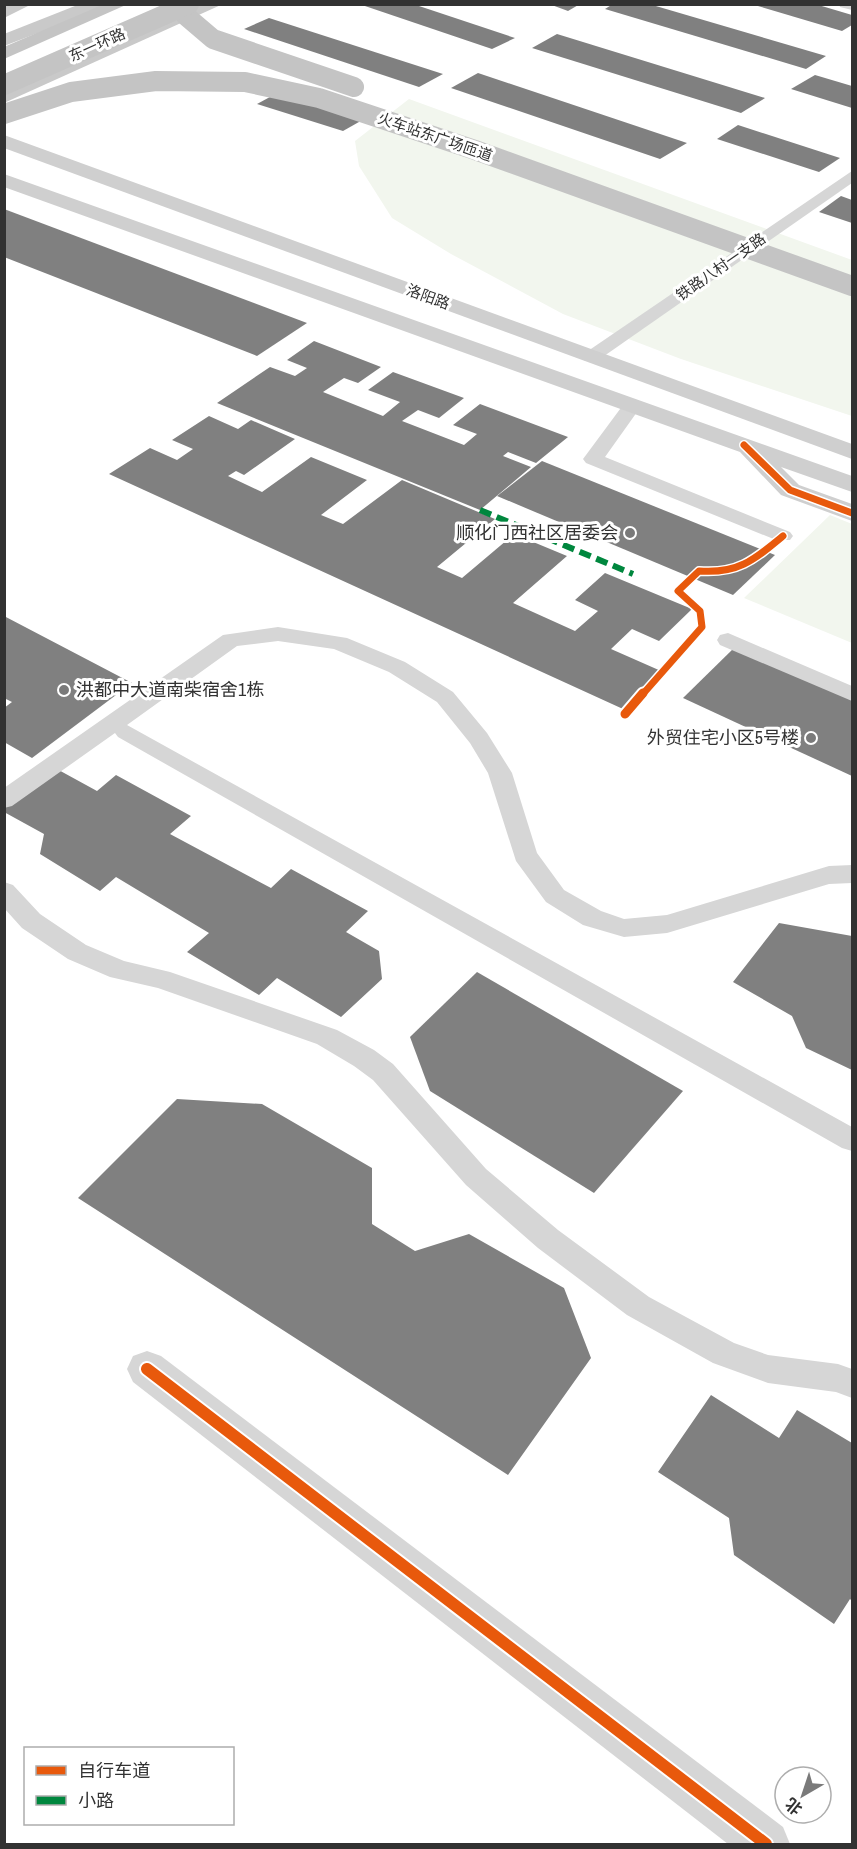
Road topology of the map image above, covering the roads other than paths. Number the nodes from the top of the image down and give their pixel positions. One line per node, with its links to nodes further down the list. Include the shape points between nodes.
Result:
1 (24, 4): 8 (main road)
2 (97, 4): 9 (main road)
3 (120, 4): 10 (highway, 东一环路)
4 (187, 4): 11 (highway, 东一环路, bridge); 12 (highway, 火车站东广场匝道, bridge, via 186,16 213,39)
5 (215, 4): 13 (main road)
6 (845, 4): 7 (lane)
7 (852, 6)
8 (4, 13)
9 (4, 41)
10 (4, 54)
11 (4, 85)
12 (378, 95)
13 (4, 97)
14 (4, 114): 20 (highway, 火车站东广场匝道, bridge, via 71,92 156,81 245,82 319,98 464,146)
15 (4, 141): 21 (main road, 洛阳路)
16 (577, 166): 19 (highway)
17 (852, 176): 21 (lane, 铁路八村一支路)
18 (4, 180): 22 (main road, 洛阳路)
19 (852, 279)
20 (852, 286)
21 (591, 357): 24 (main road, 洛阳路)
22 (633, 405): 23 (main road, 洛阳路); 27 (lane, via 593,459)
23 (744, 445): 25 (main road, 洛阳路); 26 (main road, via 790,490)
24 (852, 452)
25 (852, 484)
26 (852, 513)
27 (783, 536)
28 (728, 640): 29 (lane)
29 (852, 694)
30 (126, 732): 34 (lane)
31 (4, 800): 32 (lane, via 231,640 278,634 339,643 397,667 445,697 479,738 500,773 525,855 555,896 592,918 624,928 667,924 829,875)
32 (852, 874)
33 (4, 891): 36 (lane, via 31,921 77,952 118,970 162,979 327,1037 364,1058 383,1072 476,1177 548,1239 638,1306 724,1353 768,1369 838,1378)
34 (852, 1140)
35 (147, 1369): 37 (street)
36 (852, 1384)
37 (765, 1845)

